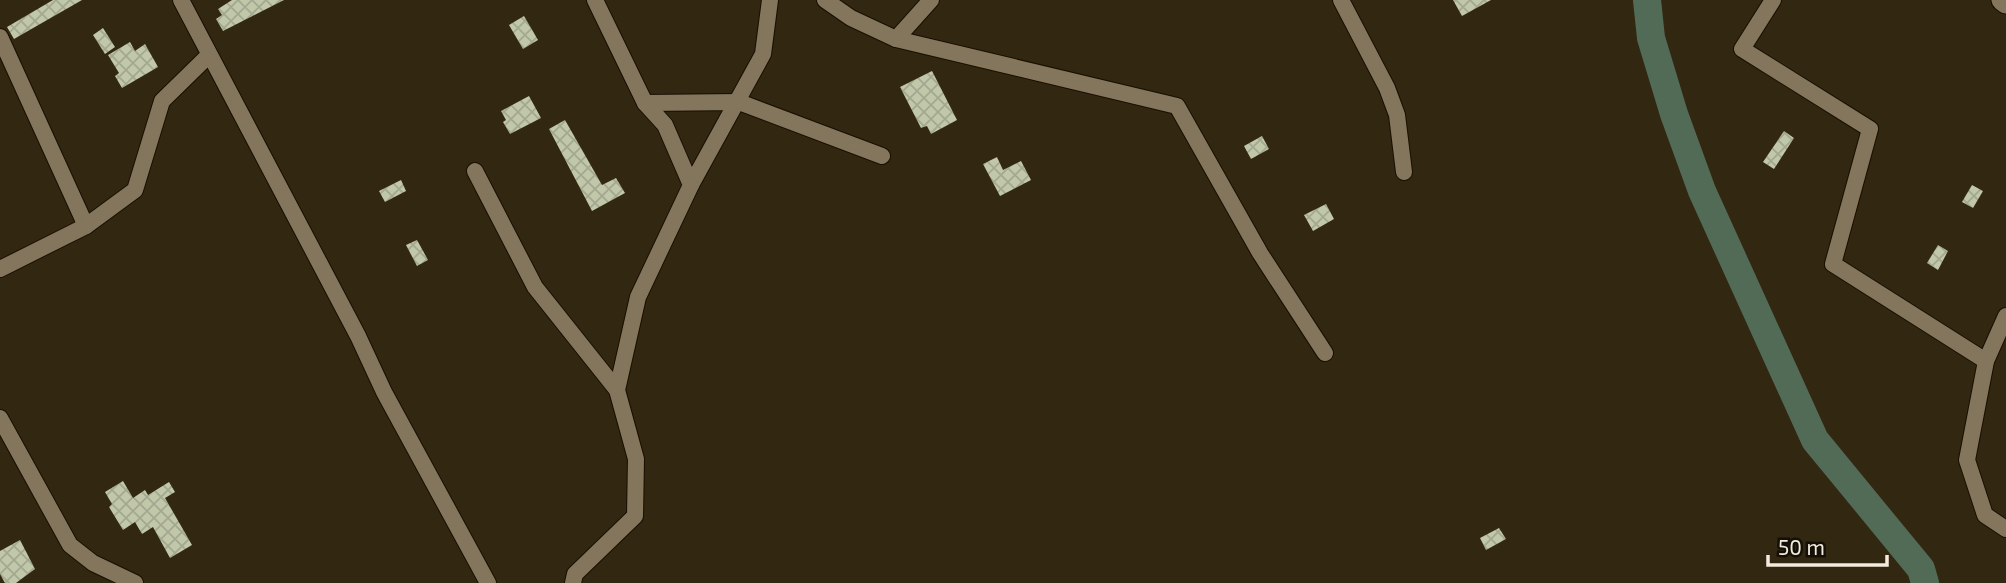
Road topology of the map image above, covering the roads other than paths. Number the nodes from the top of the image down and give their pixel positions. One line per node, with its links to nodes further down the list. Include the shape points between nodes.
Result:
1 (181, 0): 10 (street)
2 (594, 0): 12 (street)
3 (770, 0): 11 (street, via 763,54)
4 (825, 0): 9 (street)
5 (931, 0): 9 (street)
6 (1341, 0): 15 (street, via 1388,88 1397,115)
7 (1773, 0): 21 (street, via 1742,49 1870,129 1833,264)
8 (0, 37): 17 (street)
9 (896, 39): 20 (street, via 1177,106 1260,253)
10 (209, 55): 17 (street, via 162,101 135,190); 26 (street)
11 (739, 102): 12 (street); 13 (street); 16 (street)
12 (645, 103): 16 (street, via 666,125)
13 (882, 156)
14 (475, 171): 22 (street, via 535,287)
15 (1404, 172)
16 (691, 185): 22 (street, via 638,297)
17 (86, 226): 18 (street)
18 (0, 270)
19 (2006, 316): 21 (street)
20 (1325, 353)
21 (1986, 361): 24 (street, via 1967,460 1985,515)
22 (617, 390): 27 (street, via 636,459 635,516 575,575)
23 (0, 418): 25 (street, via 70,545 93,563)
24 (2006, 529)
25 (135, 583)
26 (488, 583)
27 (573, 583)

